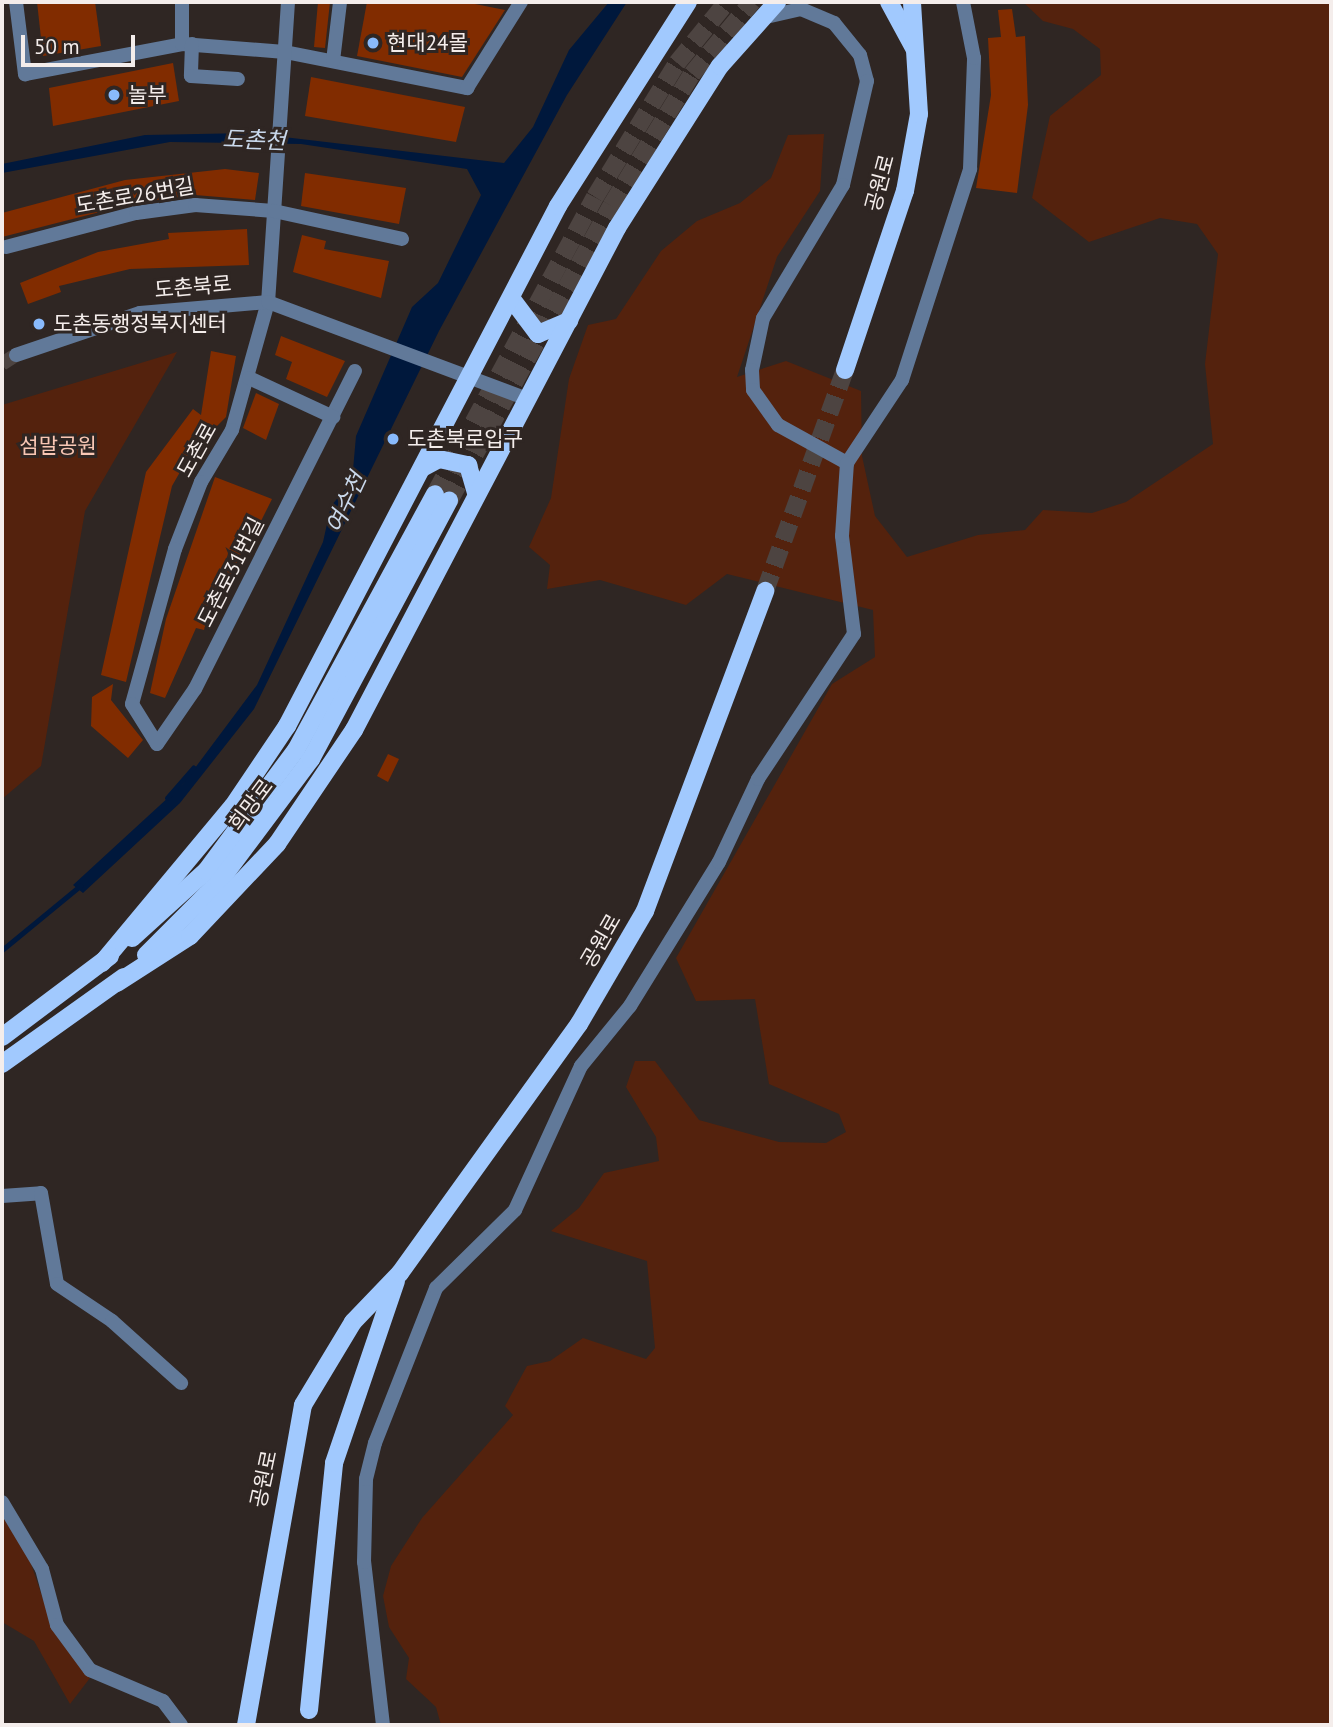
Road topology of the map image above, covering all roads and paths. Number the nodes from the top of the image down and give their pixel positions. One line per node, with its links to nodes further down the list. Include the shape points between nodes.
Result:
1 (16, 2): 13 (street, via 25,74)
2 (182, 2): 13 (street)
3 (288, 2): 14 (street)
4 (340, 2): 16 (street)
5 (520, 2): 16 (street, via 467,88)
6 (688, 2): 21 (main road, via 558,206)
7 (779, 2): 12 (main road)
8 (889, 2): 15 (main road)
9 (912, 2): 15 (main road, 공원로)
10 (922, 2): 15 (main road)
11 (963, 2): 31 (street, via 974,58 970,169 902,380)
12 (766, 17): 23 (main road, via 720,66 617,228); 31 (street, via 800,9 834,23 860,55 866,81 843,186 763,318 752,370 754,390 778,425)
13 (187, 44): 14 (street); 17 (street, via 191,76)
14 (285, 52): 16 (street); 18 (street, 도촌로)
15 (920, 60): 25 (main road, 공원로, via 919,114 905,191)
16 (333, 61)
17 (238, 79)
18 (274, 211): 19 (street); 20 (street, 도촌로26번길, via 183,206); 22 (street, 도촌로)
19 (401, 239)
20 (6, 247)
21 (511, 298): 23 (main road, via 538,334); 27 (main road)
22 (268, 302): 24 (street, 도촌북로, via 140,313); 27 (street, 도촌북로); 28 (street, 도촌로)
23 (569, 321): 29 (main road)
24 (16, 355)
25 (845, 370)
26 (355, 372): 30 (street, 도촌로31번길)
27 (470, 377): 29 (street); 32 (main road)
28 (249, 378): 30 (street); 35 (street, 도촌로, via 232,430 201,482 175,549)
29 (527, 400): 33 (main road)
30 (333, 416): 35 (street, 도촌로31번길, via 195,689 157,744)
31 (847, 463): 47 (street, via 842,536 854,634 758,779 719,862 630,1006 581,1066 515,1210 436,1287 375,1443 366,1479 364,1562)
32 (422, 468): 33 (main road, via 439,459 468,465); 36 (main road, via 287,726 233,806)
33 (476, 493): 37 (main road, via 354,730 277,844 190,936)
34 (765, 591): 41 (main road, 공원로, via 645,911 579,1024)
35 (132, 704)
36 (102, 963): 37 (main road, 희망로, via 205,871 296,750 442,498 347,699 269,823 219,883); 38 (main road, 희망로)
37 (117, 984): 39 (main road, 희망로)
38 (2, 1037)
39 (2, 1064)
40 (2, 1196): 42 (street, via 41,1193 57,1284 112,1321)
41 (400, 1273): 44 (main road, 공원로, via 334,1463); 46 (main road, 공원로, via 353,1322 303,1405)
42 (181, 1383)
43 (2, 1502): 45 (street, via 42,1569 57,1625 90,1671 163,1701)
44 (309, 1710)
45 (181, 1725)
46 (246, 1725)
47 (383, 1725)

